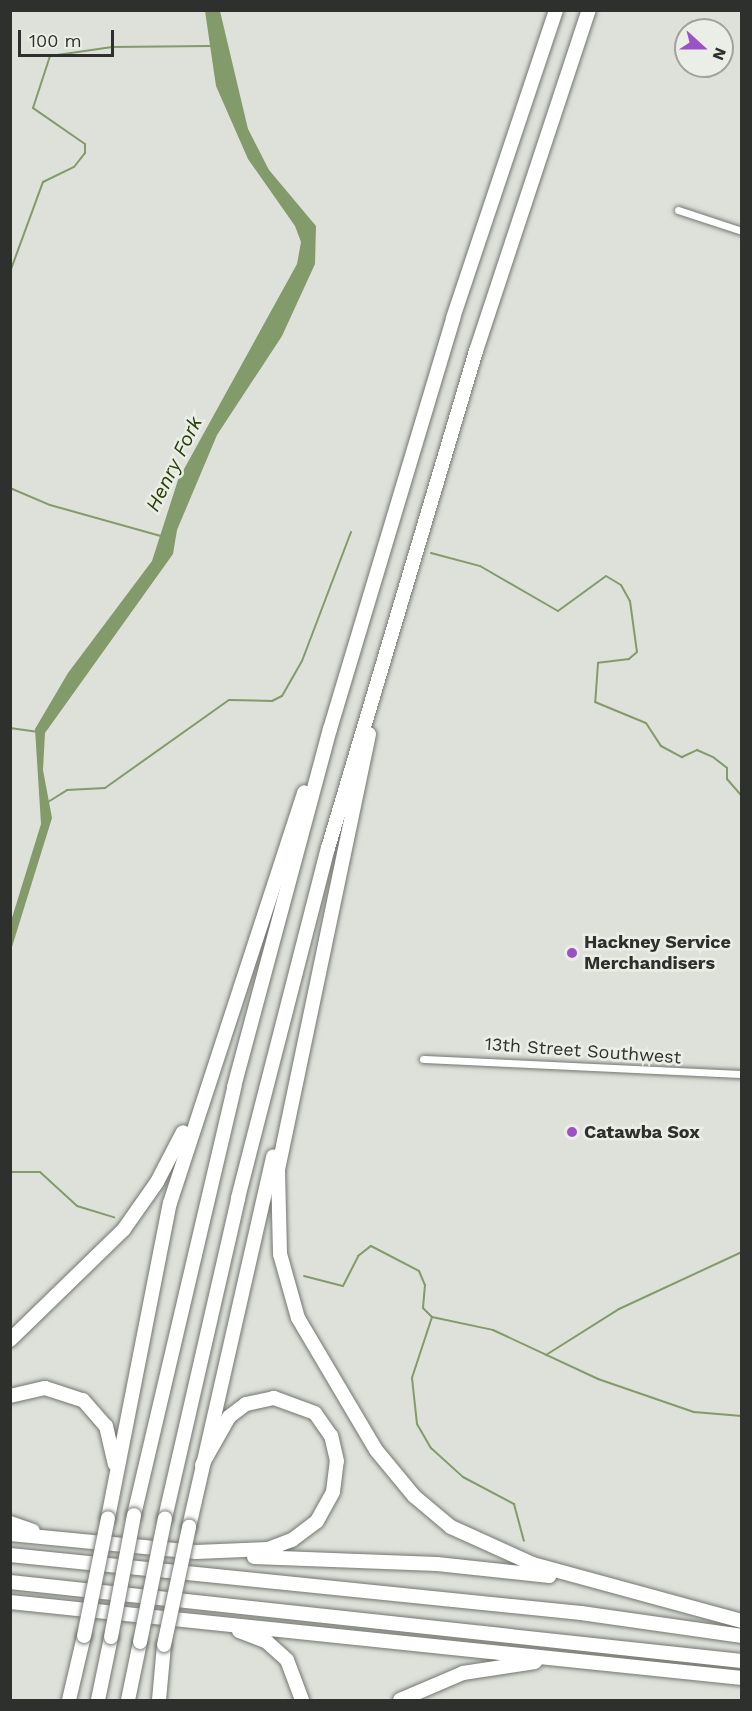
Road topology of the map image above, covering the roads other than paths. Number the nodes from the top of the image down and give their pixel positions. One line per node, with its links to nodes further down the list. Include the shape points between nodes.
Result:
1 (556, 10): 6 (highway, via 453,318)
2 (589, 10): 5 (highway)
3 (678, 210): 4 (street)
4 (741, 231)
5 (422, 532): 10 (highway, via 378,694); 34 (highway, bridge, via 281,1028 165,1518)
6 (330, 729): 8 (highway, via 320,744); 33 (highway, bridge, via 231,1099 134,1515)
7 (423, 1059): 9 (street, 13th Street Southwest)
8 (212, 1067): 11 (highway, via 177,1146 141,1205 112,1242); 14 (highway, via 162,1231)
9 (741, 1074)
10 (292, 1085): 13 (highway); 21 (highway, via 278,1171 280,1254 298,1318 326,1371 387,1465 434,1514 491,1548)
11 (10, 1340)
12 (10, 1396): 14 (highway, via 53,1388 90,1405 111,1437)
13 (202, 1465): 18 (highway, via 229,1417 246,1404 274,1398 315,1413 332,1436 337,1461 328,1504 299,1536 268,1549); 29 (highway, bridge)
14 (115, 1490): 32 (highway, bridge)
15 (10, 1523): 17 (highway)
16 (10, 1534): 17 (highway)
17 (88, 1542): 18 (highway)
18 (204, 1551): 21 (highway, via 468,1566)
19 (10, 1555): 27 (highway, via 581,1613)
20 (10, 1582): 28 (highway)
21 (590, 1582): 25 (highway)
22 (10, 1602): 23 (highway)
23 (62, 1608): 24 (highway); 26 (highway)
24 (10, 1611)
25 (741, 1621)
26 (196, 1622): 30 (highway); 37 (highway, via 246,1632 274,1646 293,1669)
27 (741, 1636)
28 (741, 1661)
29 (159, 1666): 35 (highway); 36 (highway)
30 (622, 1666): 31 (highway); 38 (highway, via 505,1664 452,1676)
31 (741, 1678)
32 (70, 1701)
33 (98, 1701)
34 (128, 1701)
35 (153, 1701)
36 (159, 1701)
37 (302, 1701)
38 (400, 1701)

